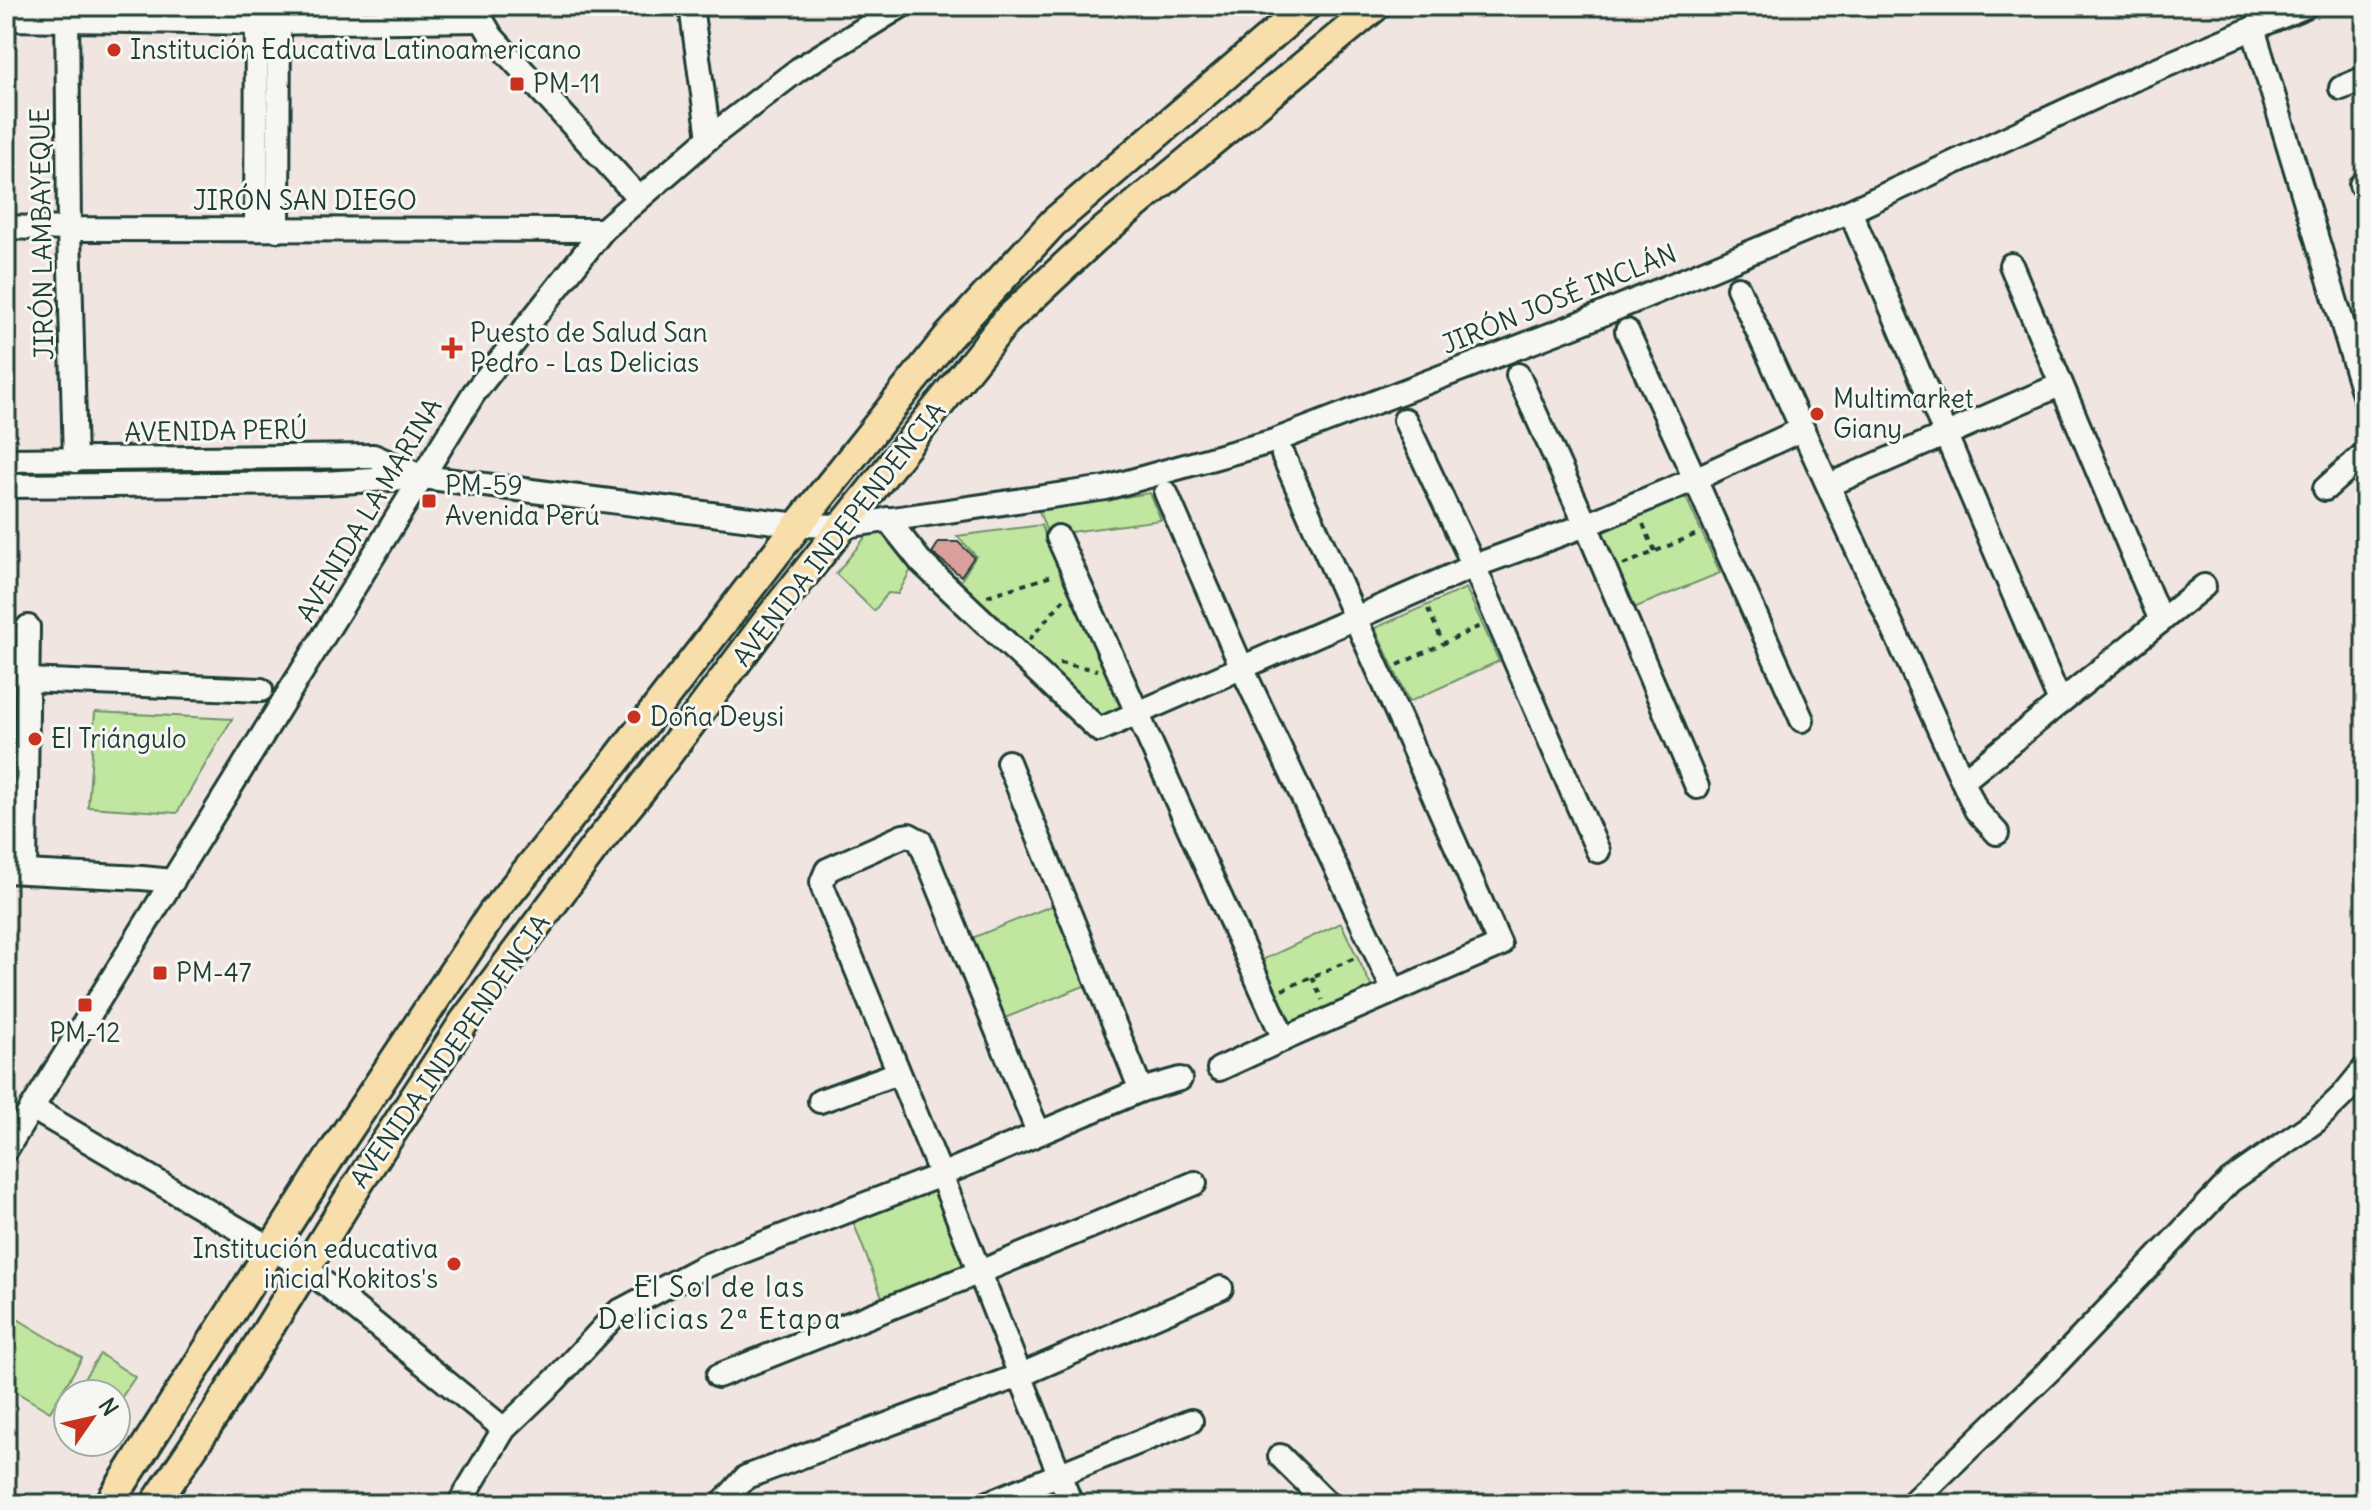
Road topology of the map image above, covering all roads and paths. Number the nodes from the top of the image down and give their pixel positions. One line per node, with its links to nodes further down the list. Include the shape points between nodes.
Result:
1 (691, 6): 14 (street)
2 (901, 6): 14 (street, AVENIDA LA MARINA, via 799,69)
3 (1376, 6): 11 (main road, AVENIDA INDEPENDENCIA)
4 (2306, 6): 10 (street, JIRÓN JOSÉ INCLÁN)
5 (1303, 9): 11 (main road); 24 (main road, AVENIDA INDEPENDENCIA, via 1053,223)
6 (67, 12): 8 (street); 9 (street); 18 (street, JIRÓN LAMBAYEQUE)
7 (480, 13): 8 (street); 15 (street, via 492,37)
8 (268, 14): 19 (street)
9 (6, 19)
10 (2253, 28): 16 (street, JIRÓN JOSÉ INCLÁN); 28 (street)
11 (1329, 46): 25 (main road, AVENIDA INDEPENDENCIA, via 1095,238 1006,321)
12 (2365, 78): 13 (street)
13 (2341, 88)
14 (709, 138): 15 (street, AVENIDA LA MARINA)
15 (639, 198): 20 (street, AVENIDA LA MARINA)
16 (1850, 211): 31 (street); 43 (street, JIRÓN JOSÉ INCLÁN, via 1581,323 1274,441 1106,488)
17 (6, 227): 18 (street, JIRÓN SAN DIEGO)
18 (69, 229): 19 (street, JIRÓN SAN DIEGO); 35 (street, JIRÓN LAMBAYEQUE)
19 (267, 230): 20 (street, JIRÓN SAN DIEGO)
20 (603, 230): 36 (street, AVENIDA LA MARINA, via 474,393)
21 (2011, 265): 27 (street)
22 (1738, 288): 30 (street)
23 (1627, 331): 37 (street)
24 (947, 338): 25 (main road); 44 (main road, AVENIDA INDEPENDENCIA)
25 (976, 359): 46 (main road, AVENIDA INDEPENDENCIA)
26 (1518, 375): 45 (street)
27 (2060, 385): 31 (street); 58 (street)
28 (2365, 398)
29 (1405, 420): 50 (street)
30 (1803, 429): 37 (street); 38 (street)
31 (1946, 435): 38 (street); 69 (street)
32 (2365, 453): 40 (street)
33 (1283, 455): 57 (street)
34 (12, 460): 35 (street, AVENIDA PERÚ); 39 (street)
35 (75, 461): 36 (street, AVENIDA PERÚ, via 373,456)
36 (423, 477): 39 (street, AVENIDA PERÚ); 44 (street, AVENIDA PERÚ); 80 (street, AVENIDA LA MARINA)
37 (1695, 479): 45 (street); 71 (street)
38 (1829, 485): 74 (street)
39 (12, 486)
40 (2325, 489)
41 (1166, 493): 65 (street)
42 (1639, 514): 49 (path)
43 (887, 519): 46 (street, JIRÓN JOSÉ INCLÁN); 70 (street, via 921,562 1099,730)
44 (798, 525): 46 (street, JIRÓN JOSÉ INCLÁN); 73 (main road, AVENIDA INDEPENDENCIA)
45 (1586, 525): 50 (street); 75 (street)
46 (845, 526): 76 (main road, AVENIDA INDEPENDENCIA)
47 (1702, 532): 49 (path)
48 (1058, 537): 70 (street)
49 (1655, 551): 51 (path)
50 (1474, 566): 57 (street); 78 (street)
51 (1612, 569)
52 (1061, 573): 55 (path)
53 (2204, 586): 58 (street)
54 (1069, 593): 61 (path)
55 (979, 598)
56 (1427, 605): 62 (path)
57 (1354, 618): 65 (street); 83 (street, via 1500,945)
58 (2161, 621): 69 (street)
59 (1483, 625): 62 (path)
60 (28, 627): 67 (street)
61 (1026, 643)
62 (1443, 643): 64 (path)
63 (1058, 663): 66 (path)
64 (1392, 667)
65 (1242, 668): 70 (street); 83 (street)
66 (1104, 671)
67 (27, 680): 68 (street); 79 (street)
68 (261, 690)
69 (2060, 702): 74 (street)
70 (1136, 713): 87 (street)
71 (1802, 720)
72 (1008, 762): 93 (street)
73 (611, 767): 76 (main road); 86 (main road, AVENIDA INDEPENDENCIA, via 492,914)
74 (1963, 781): 77 (street, via 1976,810)
75 (1697, 787)
76 (641, 790): 88 (main road, AVENIDA INDEPENDENCIA)
77 (1997, 833)
78 (1598, 851)
79 (15, 871): 80 (street)
80 (173, 881): 97 (street, AVENIDA LA MARINA)
81 (1357, 957): 82 (path)
82 (1312, 977): 84 (path); 85 (path)
83 (1394, 991): 87 (street)
84 (1271, 995)
85 (1322, 1001)
86 (420, 1020): 88 (main road); 94 (main road, AVENIDA INDEPENDENCIA)
87 (1284, 1039): 90 (street)
88 (451, 1040): 98 (main road, AVENIDA INDEPENDENCIA)
89 (2365, 1068): 121 (street, via 2316,1121 2230,1181 2053,1367)
90 (1219, 1069)
91 (898, 1073): 95 (street); 99 (street, via 822,882 833,866 909,835 924,846); 101 (street)
92 (1180, 1079): 93 (street)
93 (1141, 1090): 99 (street)
94 (370, 1097): 98 (main road); 103 (main road, AVENIDA INDEPENDENCIA)
95 (820, 1101)
96 (6, 1108): 97 (street)
97 (32, 1108): 100 (street, AVENIDA LA MARINA); 103 (street)
98 (402, 1117): 104 (main road, AVENIDA INDEPENDENCIA)
99 (1038, 1132): 101 (street)
100 (6, 1150)
101 (941, 1175): 105 (street); 110 (street, via 705,1266 618,1312)
102 (1195, 1183): 105 (street)
103 (272, 1250): 104 (street); 113 (main road, AVENIDA INDEPENDENCIA)
104 (307, 1269): 110 (street); 114 (main road, AVENIDA INDEPENDENCIA)
105 (980, 1272): 107 (street); 108 (street)
106 (1221, 1288): 107 (street)
107 (1021, 1375): 112 (street); 117 (street, via 746,1477)
108 (718, 1376)
109 (1191, 1421): 112 (street)
110 (504, 1429): 116 (street)
111 (1280, 1456): 120 (street)
112 (1060, 1475): 118 (street); 119 (street)
113 (128, 1476): 114 (main road); 115 (main road, AVENIDA INDEPENDENCIA)
114 (158, 1500)
115 (109, 1504)
116 (459, 1504)
117 (722, 1504)
118 (986, 1504)
119 (1071, 1504)
120 (1328, 1504)
121 (1911, 1504)

